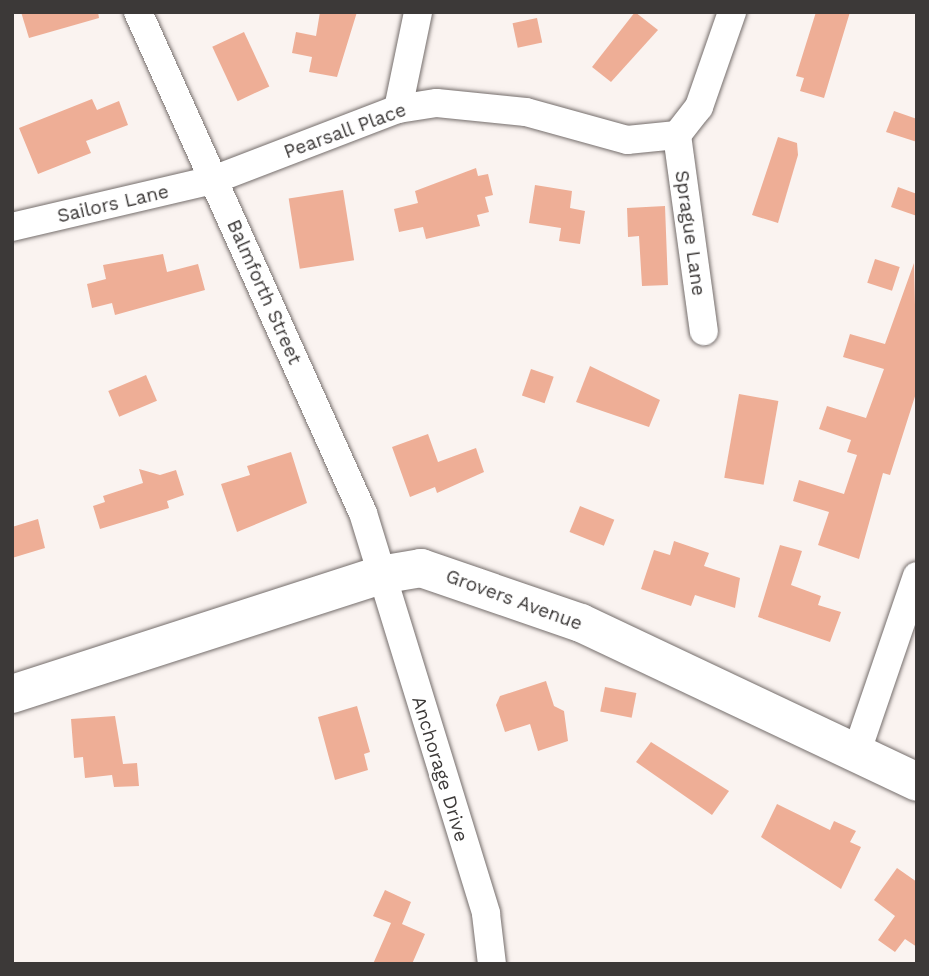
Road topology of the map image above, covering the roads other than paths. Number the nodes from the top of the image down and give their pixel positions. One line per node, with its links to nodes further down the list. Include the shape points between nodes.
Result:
1 (138, 12): 6 (street, Balmforth Street)
2 (418, 12): 4 (street)
3 (732, 12): 5 (street, via 699,107)
4 (398, 109): 5 (street, Pearsall Place, via 482,106 627,140); 6 (street, Pearsall Place)
5 (677, 135): 8 (street, Sprague Lane)
6 (213, 180): 7 (street, Sailors Lane); 9 (street, Balmforth Street, via 363,513)
7 (12, 228)
8 (704, 331)
9 (380, 575): 11 (street, Grovers Avenue); 12 (street, Grovers Avenue, via 421,568 497,590 689,671); 14 (street, Anchorage Drive, via 486,914)
10 (917, 576): 12 (street)
11 (12, 694)
12 (856, 754): 13 (street, Grovers Avenue)
13 (917, 782)
14 (492, 964)

